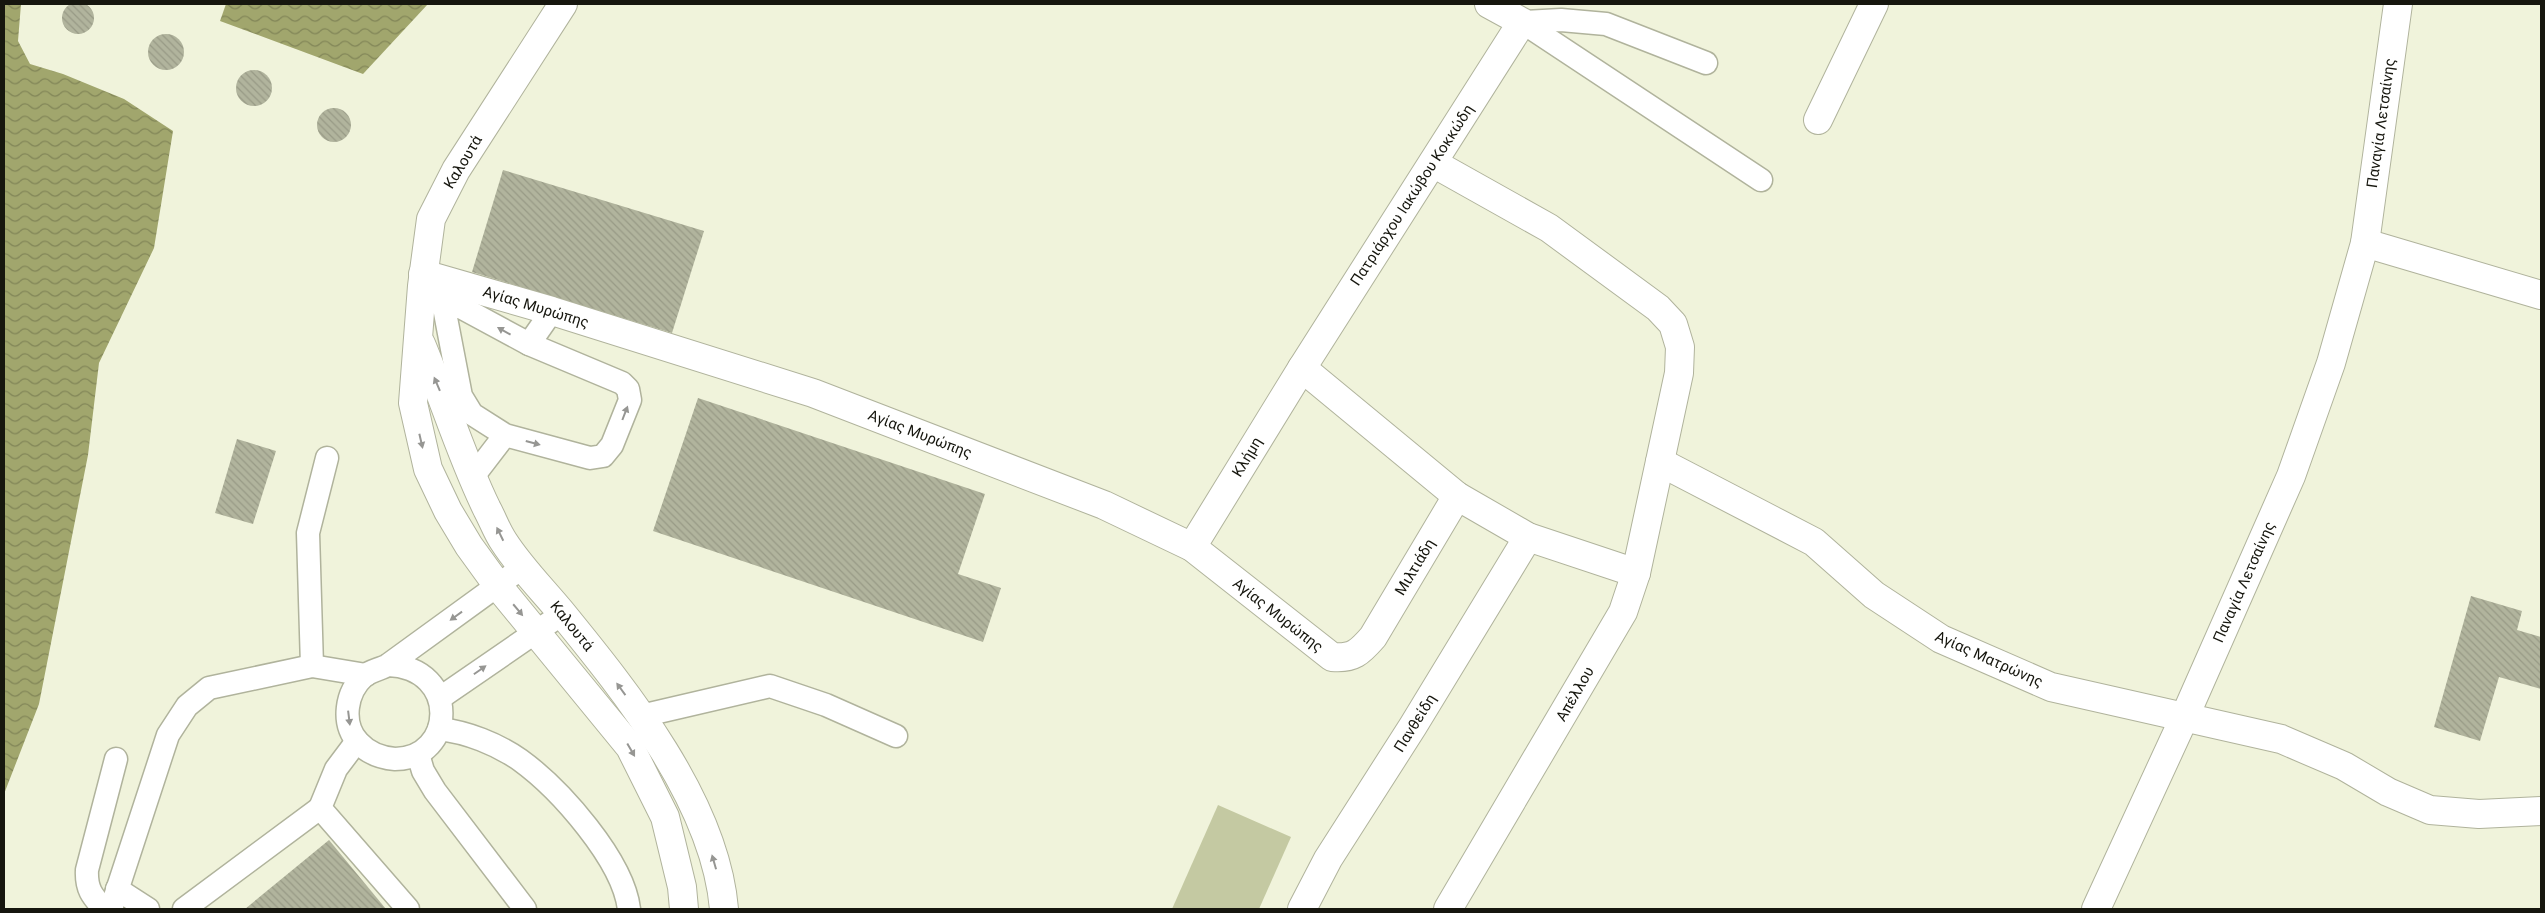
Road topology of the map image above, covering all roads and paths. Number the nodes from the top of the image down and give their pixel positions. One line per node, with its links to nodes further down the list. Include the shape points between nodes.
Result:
1 (563, 4): 11 (street, Καλουτά, via 456,170 431,219)
2 (1490, 4): 5 (street)
3 (1874, 4): 7 (street)
4 (2398, 4): 10 (street, Παναγία Λετσαίνης)
5 (1522, 22): 6 (lane, via 1561,20 1606,24); 8 (street, Πατριάρχου Ιακώβου Κοκκώδη); 9 (lane)
6 (1706, 63)
7 (1818, 120)
8 (1433, 163): 16 (street, Πατριάρχου Ιακώβου Κοκκώδη); 19 (street, Απέλλου, via 1549,228 1658,308 1673,324 1680,346 1679,373)
9 (1760, 180)
10 (2365, 243): 12 (street); 35 (street, Παναγία Λετσαίνης, via 2331,363 2291,476)
11 (429, 286): 13 (street, Αγίας Μυρώπης); 14 (street, Καλουτά); 15 (lane, one-way to 11); 17 (lane, via 461,396 472,414)
12 (2541, 294)
13 (552, 310): 15 (lane); 23 (street, Αγίας Μυρώπης, via 813,393 1104,505)
14 (419, 341): 20 (street, Καλουτά, one-way to 14, via 443,396); 26 (street, Καλουτά, one-way to 26, via 413,403 428,469 448,511)
15 (529, 344): 17 (lane, one-way to 15, via 590,458 603,456 612,445 630,400 622,383)
16 (1302, 368): 21 (street); 23 (street, Κλήμη)
17 (505, 435): 20 (lane)
18 (327, 458): 30 (lane, via 308,533)
19 (1660, 462): 25 (street, Απέλλου); 35 (street, Αγίας Ματρώνης, via 1814,542 1874,595 1941,639 2051,687)
20 (472, 478): 24 (street, Καλουτά, one-way to 20, via 504,542)
21 (1457, 496): 22 (street); 29 (street, Μιλτιάδη)
22 (1528, 537): 25 (street); 52 (street, Πανθείδη, via 1414,726 1328,859)
23 (1192, 547): 29 (street, Αγίας Μυρώπης, via 1332,657 1346,658 1358,654)
24 (523, 566): 26 (lane); 27 (street, Καλουτά)
25 (1636, 573): 53 (street, Απέλλου, via 1623,612)
26 (498, 586): 28 (street, Καλουτά, one-way to 28); 31 (lane, one-way to 31)
27 (562, 614): 28 (lane); 34 (street, Καλουτά, one-way to 27)
28 (536, 631): 33 (lane, one-way to 28); 50 (street, Καλουτά, one-way to 50, via 630,747 665,817)
29 (1373, 637)
30 (312, 666): 32 (lane); 43 (lane, via 209,688 187,706 168,735)
31 (388, 666): 32 (lane); 33 (lane, via 404,666 420,673 432,683)
32 (366, 675): 38 (lane, one-way to 38, via 349,698 347,714)
33 (440, 698): 36 (lane)
34 (641, 716): 37 (lane, via 770,686 826,704); 51 (street, Καλουτά, one-way to 34, via 723,892 706,832 668,758)
35 (2186, 716): 42 (street, Αγίας Ματρώνης, via 2281,739 2344,766 2388,792 2430,810 2479,814); 54 (street, Παναγία Λετσαίνης)
36 (439, 729): 39 (lane); 49 (lane, via 454,731 496,747 520,760 543,780 604,849 624,890)
37 (896, 736)
38 (357, 741): 39 (lane, via 370,753 385,758 402,759); 41 (lane, via 336,769)
39 (418, 754): 48 (lane, via 423,771 435,791)
40 (116, 759): 44 (lane, via 87,870 86,884 90,894)
41 (320, 808): 46 (lane); 47 (lane)
42 (2541, 811)
43 (114, 899): 45 (lane)
44 (104, 909)
45 (148, 909)
46 (184, 909)
47 (408, 909)
48 (525, 909)
49 (629, 909)
50 (684, 909)
51 (724, 909)
52 (1302, 909)
53 (1448, 909)
54 (2096, 909)

